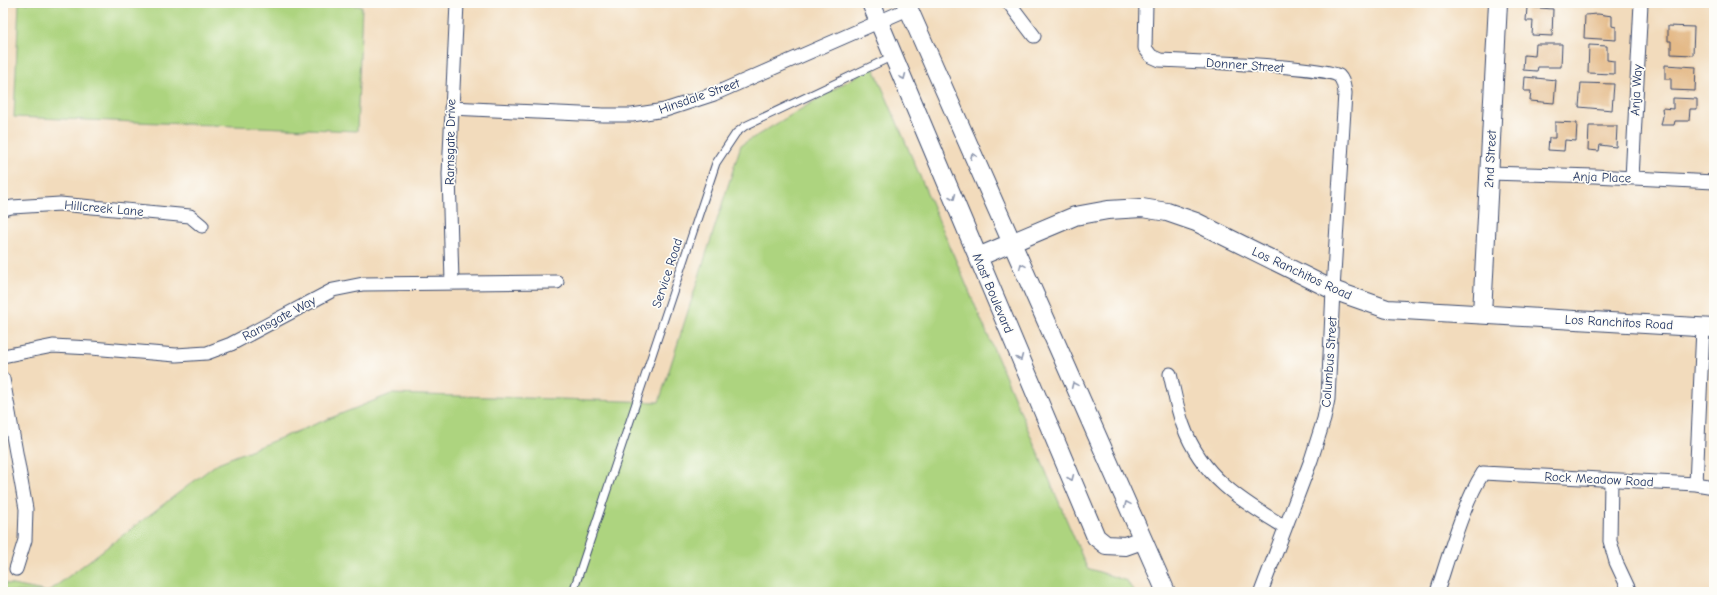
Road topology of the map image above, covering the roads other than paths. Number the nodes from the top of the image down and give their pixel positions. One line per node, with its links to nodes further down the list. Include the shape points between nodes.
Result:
1 (457, 3): 12 (street, Ramsgate Drive)
2 (871, 3): 8 (street, Mast Boulevard)
3 (1009, 3): 9 (street)
4 (1146, 3): 11 (street, Donner Street, via 1145,48 1151,56 1160,60 1299,68)
5 (1498, 3): 13 (street, 2nd Street)
6 (1641, 3): 14 (street, Anja Way)
7 (907, 6): 8 (street, Hinsdale Street); 18 (street, one-way to 7)
8 (879, 22): 10 (street, Mast Boulevard); 12 (street, Hinsdale Street, via 714,94 665,110 603,115)
9 (1034, 36)
10 (894, 56): 19 (street, Mast Boulevard, one-way to 19); 34 (lane, Service Road, via 745,126 736,133 716,163)
11 (1338, 76): 22 (street, Columbus Street, via 1344,83 1345,93)
12 (451, 108): 20 (street, Ramsgate Drive, via 449,174)
13 (1489, 173): 14 (street, Anja Place); 23 (street, 2nd Street)
14 (1632, 178): 15 (street, Anja Place)
15 (1714, 182)
16 (3, 209): 17 (street, Hillcreek Lane, via 60,204 190,216)
17 (202, 226)
18 (1012, 243): 19 (street, Los Ranchitos Road); 22 (street, Los Ranchitos Road, via 1075,216 1089,213 1125,208 1163,211 1196,222); 32 (street, one-way to 18)
19 (978, 257): 32 (street, Mast Boulevard, one-way to 32, via 1096,537 1106,545 1125,546)
20 (452, 282): 21 (street, Ramsgate Way); 25 (street, Ramsgate Way, via 363,284 333,290 231,344 207,353 176,356 53,346)
21 (557, 282)
22 (1333, 290): 23 (street, Los Ranchitos Road, via 1387,309); 31 (street, Columbus Street, via 1328,399 1324,419)
23 (1482, 314): 24 (street, Los Ranchitos Road)
24 (1709, 328): 29 (street)
25 (3, 356)
26 (1170, 374): 31 (street, via 1183,427 1206,467 1234,495)
27 (3, 379): 33 (street, via 26,509 24,540)
28 (1611, 480): 29 (street, Rock Meadow Road); 37 (street, Rock Meadow Road, via 1483,473 1463,517); 38 (street, via 1610,541 1616,562)
29 (1696, 484): 30 (street, Rock Meadow Road)
30 (1714, 487)
31 (1285, 527): 36 (street, Columbus Street)
32 (1142, 540): 35 (street)
33 (16, 569)
34 (573, 592)
35 (1166, 592)
36 (1261, 592)
37 (1437, 592)
38 (1630, 592)

